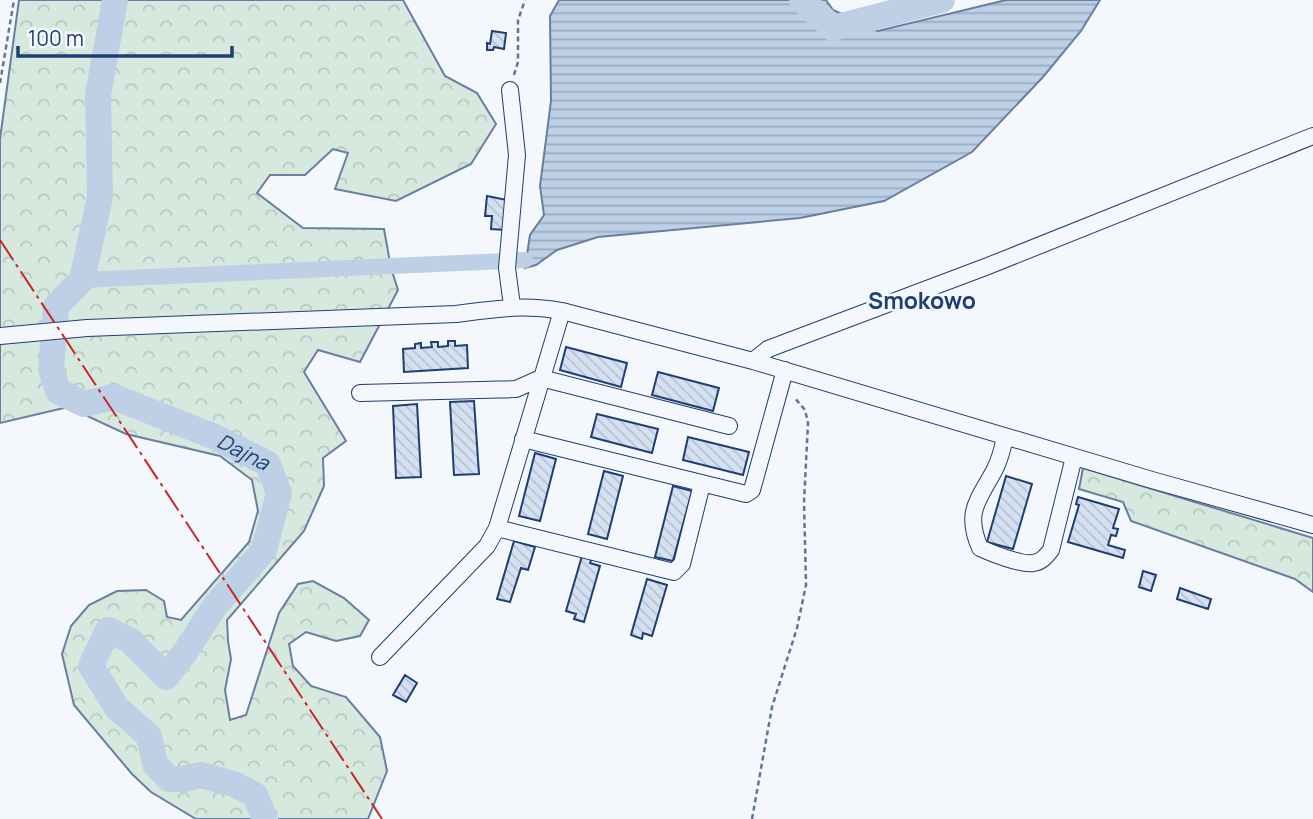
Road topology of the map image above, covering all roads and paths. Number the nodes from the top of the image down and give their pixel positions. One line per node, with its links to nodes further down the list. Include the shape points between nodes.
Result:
1 (14, 0): 3 (path)
2 (525, 0): 4 (path, via 518,20 518,62)
3 (0, 83)
4 (510, 90): 6 (street, via 517,155 506,268)
5 (1313, 136): 9 (street, via 988,267 768,349)
6 (512, 306): 7 (street); 8 (street, via 456,314 87,328)
7 (562, 311): 9 (street); 10 (street)
8 (0, 337)
9 (752, 361): 11 (street)
10 (541, 378): 12 (street, via 516,389); 13 (street); 15 (street)
11 (782, 378): 14 (street); 17 (street, via 752,490 746,494); 21 (path, via 805,410 808,423 806,585 772,708)
12 (360, 393)
13 (729, 426)
14 (1005, 436): 16 (street); 16 (street, via 995,470 972,511 975,537 980,548 990,553 1032,564 1051,550)
15 (523, 439): 17 (street); 19 (street)
16 (1074, 457): 18 (street)
17 (702, 484): 19 (street, via 682,564 674,572)
18 (1313, 524)
19 (497, 528): 20 (street, via 487,546)
20 (380, 657)
21 (752, 819)

